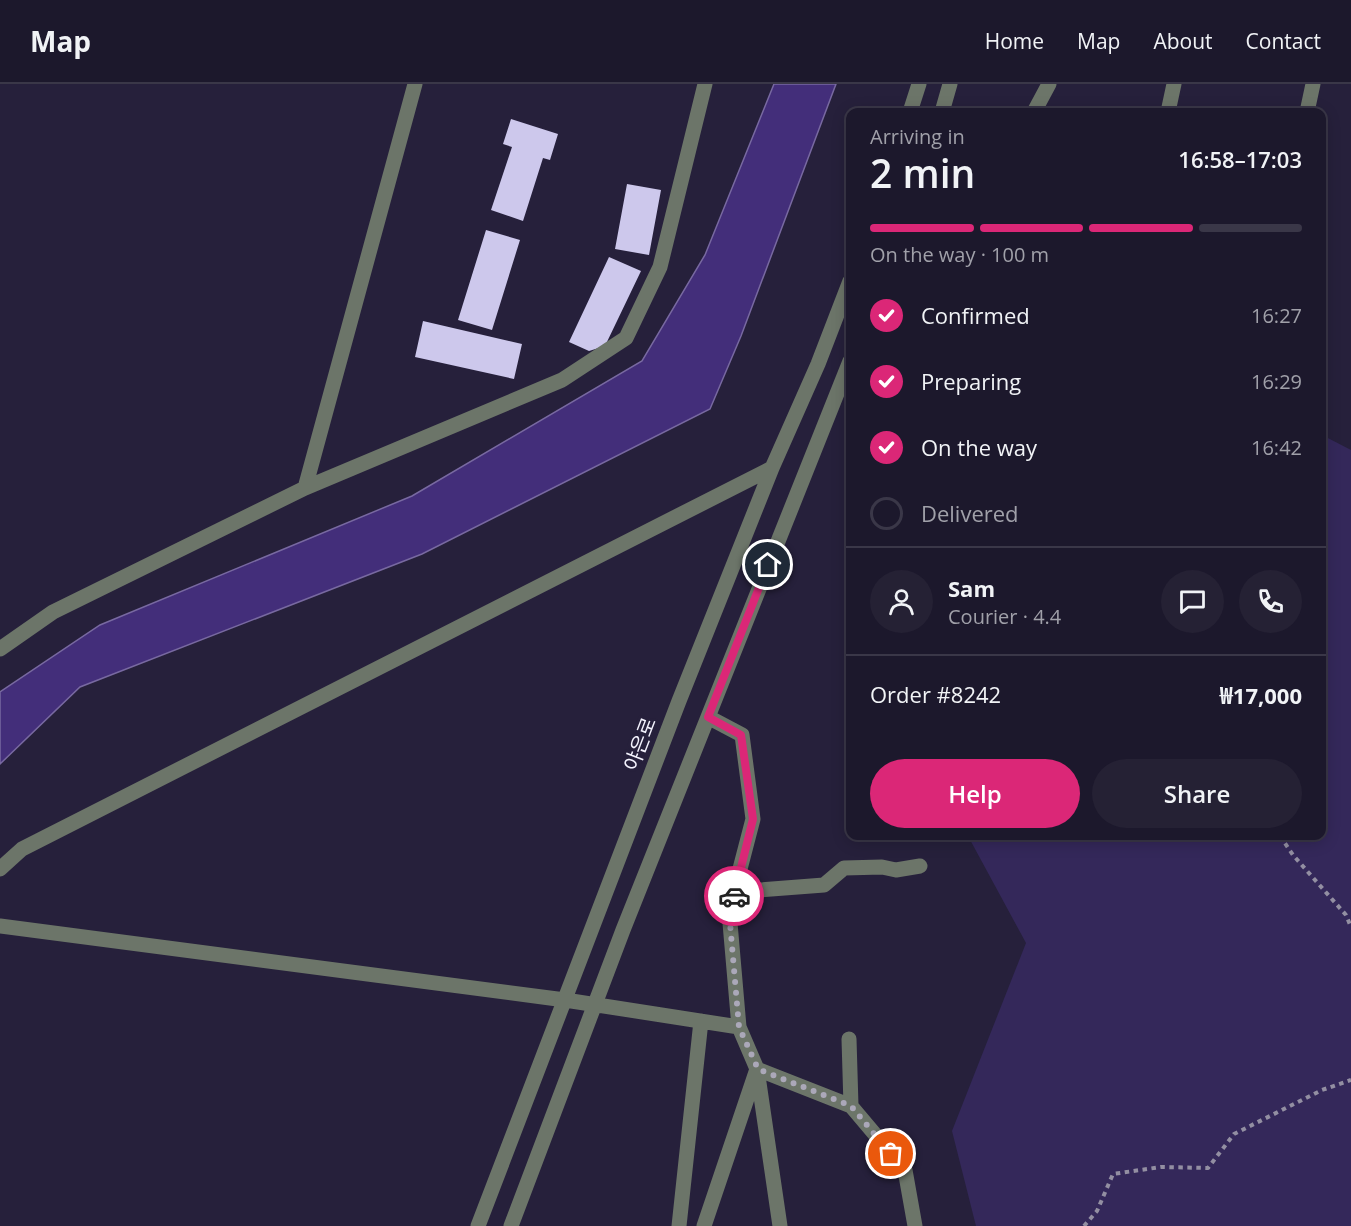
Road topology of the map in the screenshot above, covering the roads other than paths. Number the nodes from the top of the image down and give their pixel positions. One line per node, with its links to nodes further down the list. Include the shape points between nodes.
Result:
1 (415, 84): 16 (street)
2 (705, 84): 16 (street, via 660,267 626,338 562,380)
3 (919, 84): 8 (street)
4 (950, 84): 9 (street)
5 (1049, 84): 10 (street)
6 (1174, 84): 11 (street)
7 (1313, 84): 12 (street)
8 (911, 108)
9 (943, 108)
10 (1036, 108)
11 (1169, 108)
12 (1308, 108)
13 (846, 291): 15 (street, 야은로)
14 (846, 371): 18 (street)
15 (772, 468): 20 (street, via 22,849); 23 (street, 야은로)
16 (305, 488): 17 (street, via 53,612)
17 (0, 649)
18 (708, 717): 21 (street, via 741,735 753,819); 24 (street)
19 (920, 866): 21 (street, via 896,870 844,868 824,885)
20 (0, 869)
21 (734, 892): 26 (street, via 730,923)
22 (0, 926): 23 (street)
23 (565, 1000): 24 (street); 31 (street, 야은로)
24 (595, 1005): 25 (street); 32 (street)
25 (701, 1021): 26 (street); 33 (street)
26 (739, 1027): 28 (street)
27 (849, 1040): 29 (street)
28 (758, 1069): 29 (street); 30 (street); 34 (street)
29 (851, 1106): 35 (street, via 905,1170)
30 (706, 1225)
31 (478, 1226)
32 (511, 1226)
33 (679, 1226)
34 (780, 1226)
35 (915, 1226)

